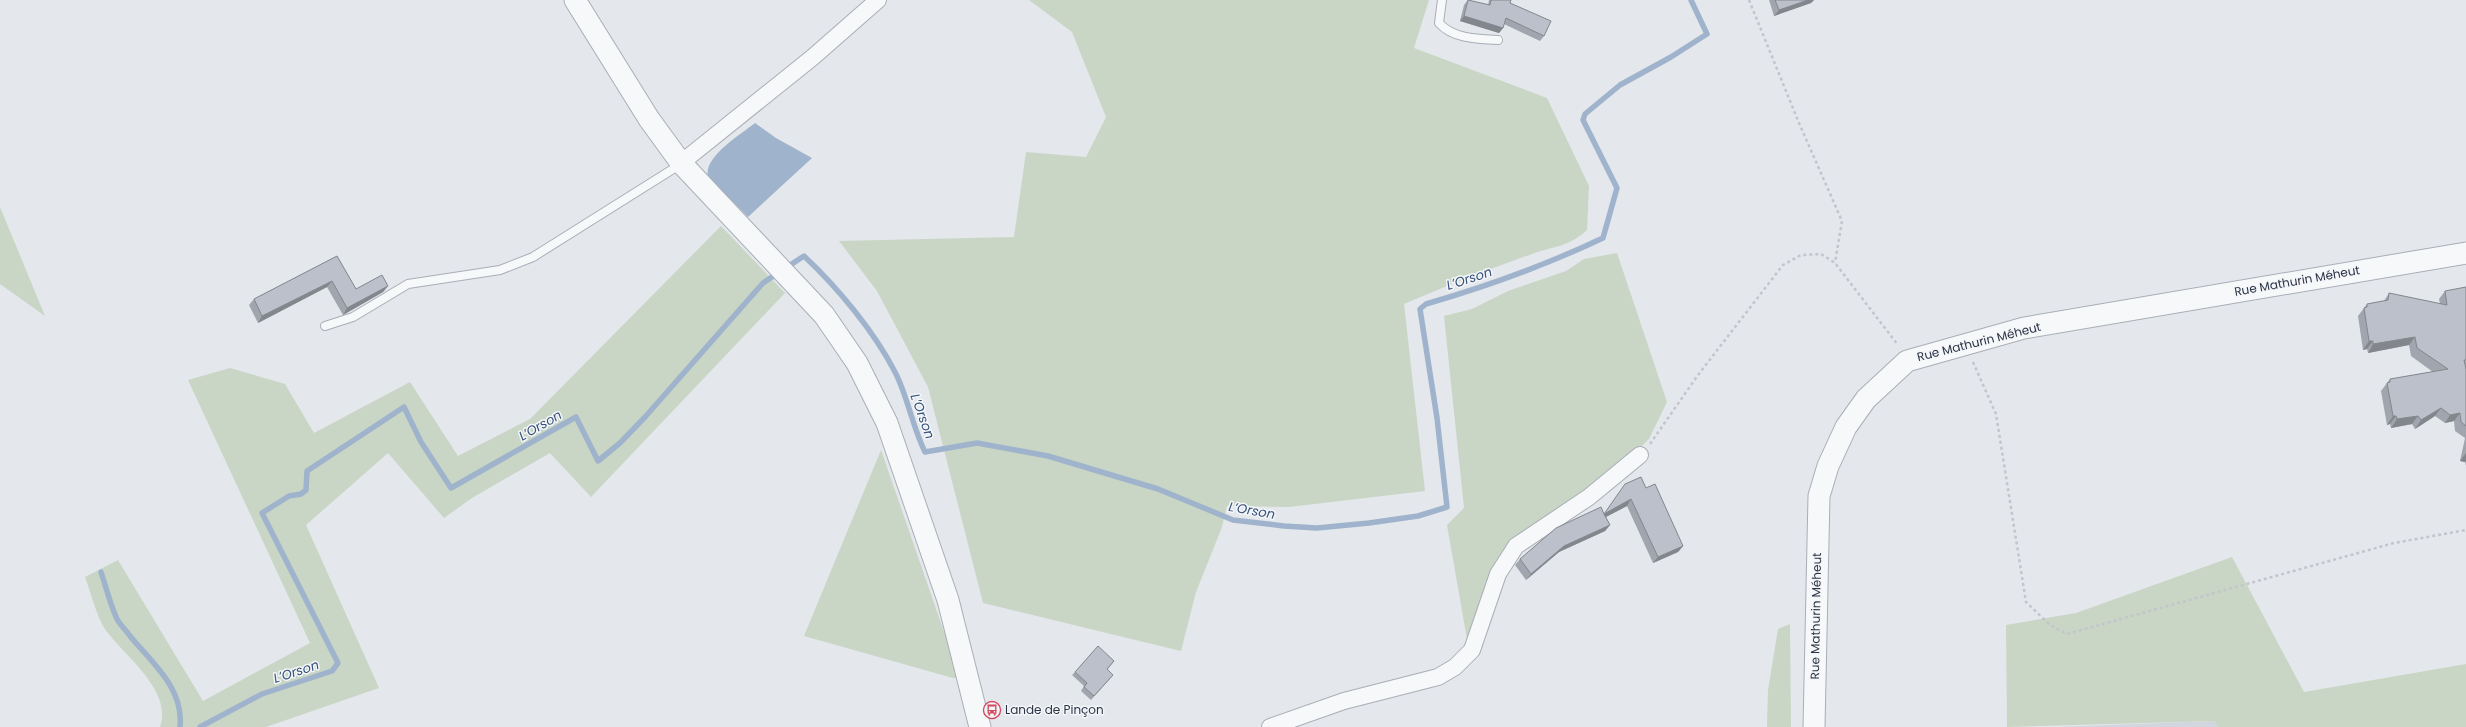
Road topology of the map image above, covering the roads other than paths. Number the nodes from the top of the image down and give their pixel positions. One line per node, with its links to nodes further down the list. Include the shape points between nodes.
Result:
1 (575, 0): 5 (street, via 649,119)
2 (878, 0): 5 (street, via 813,57)
3 (1442, 0): 4 (lane, via 1439,24 1444,29 1479,39)
4 (1498, 40)
5 (681, 163): 7 (lane, via 533,257 500,270 434,278 408,284 353,317); 9 (street, via 824,315 857,363 887,423 948,600)
6 (2466, 256): 11 (street, Rue Mathurin Méheut, via 2024,328 1907,361 1866,399 1846,427 1828,466 1819,496)
7 (325, 326)
8 (1640, 455): 10 (street, via 1589,497 1516,546 1498,574 1472,650 1455,667 1438,677 1344,701)
9 (980, 727)
10 (1270, 727)
11 (1814, 727)

